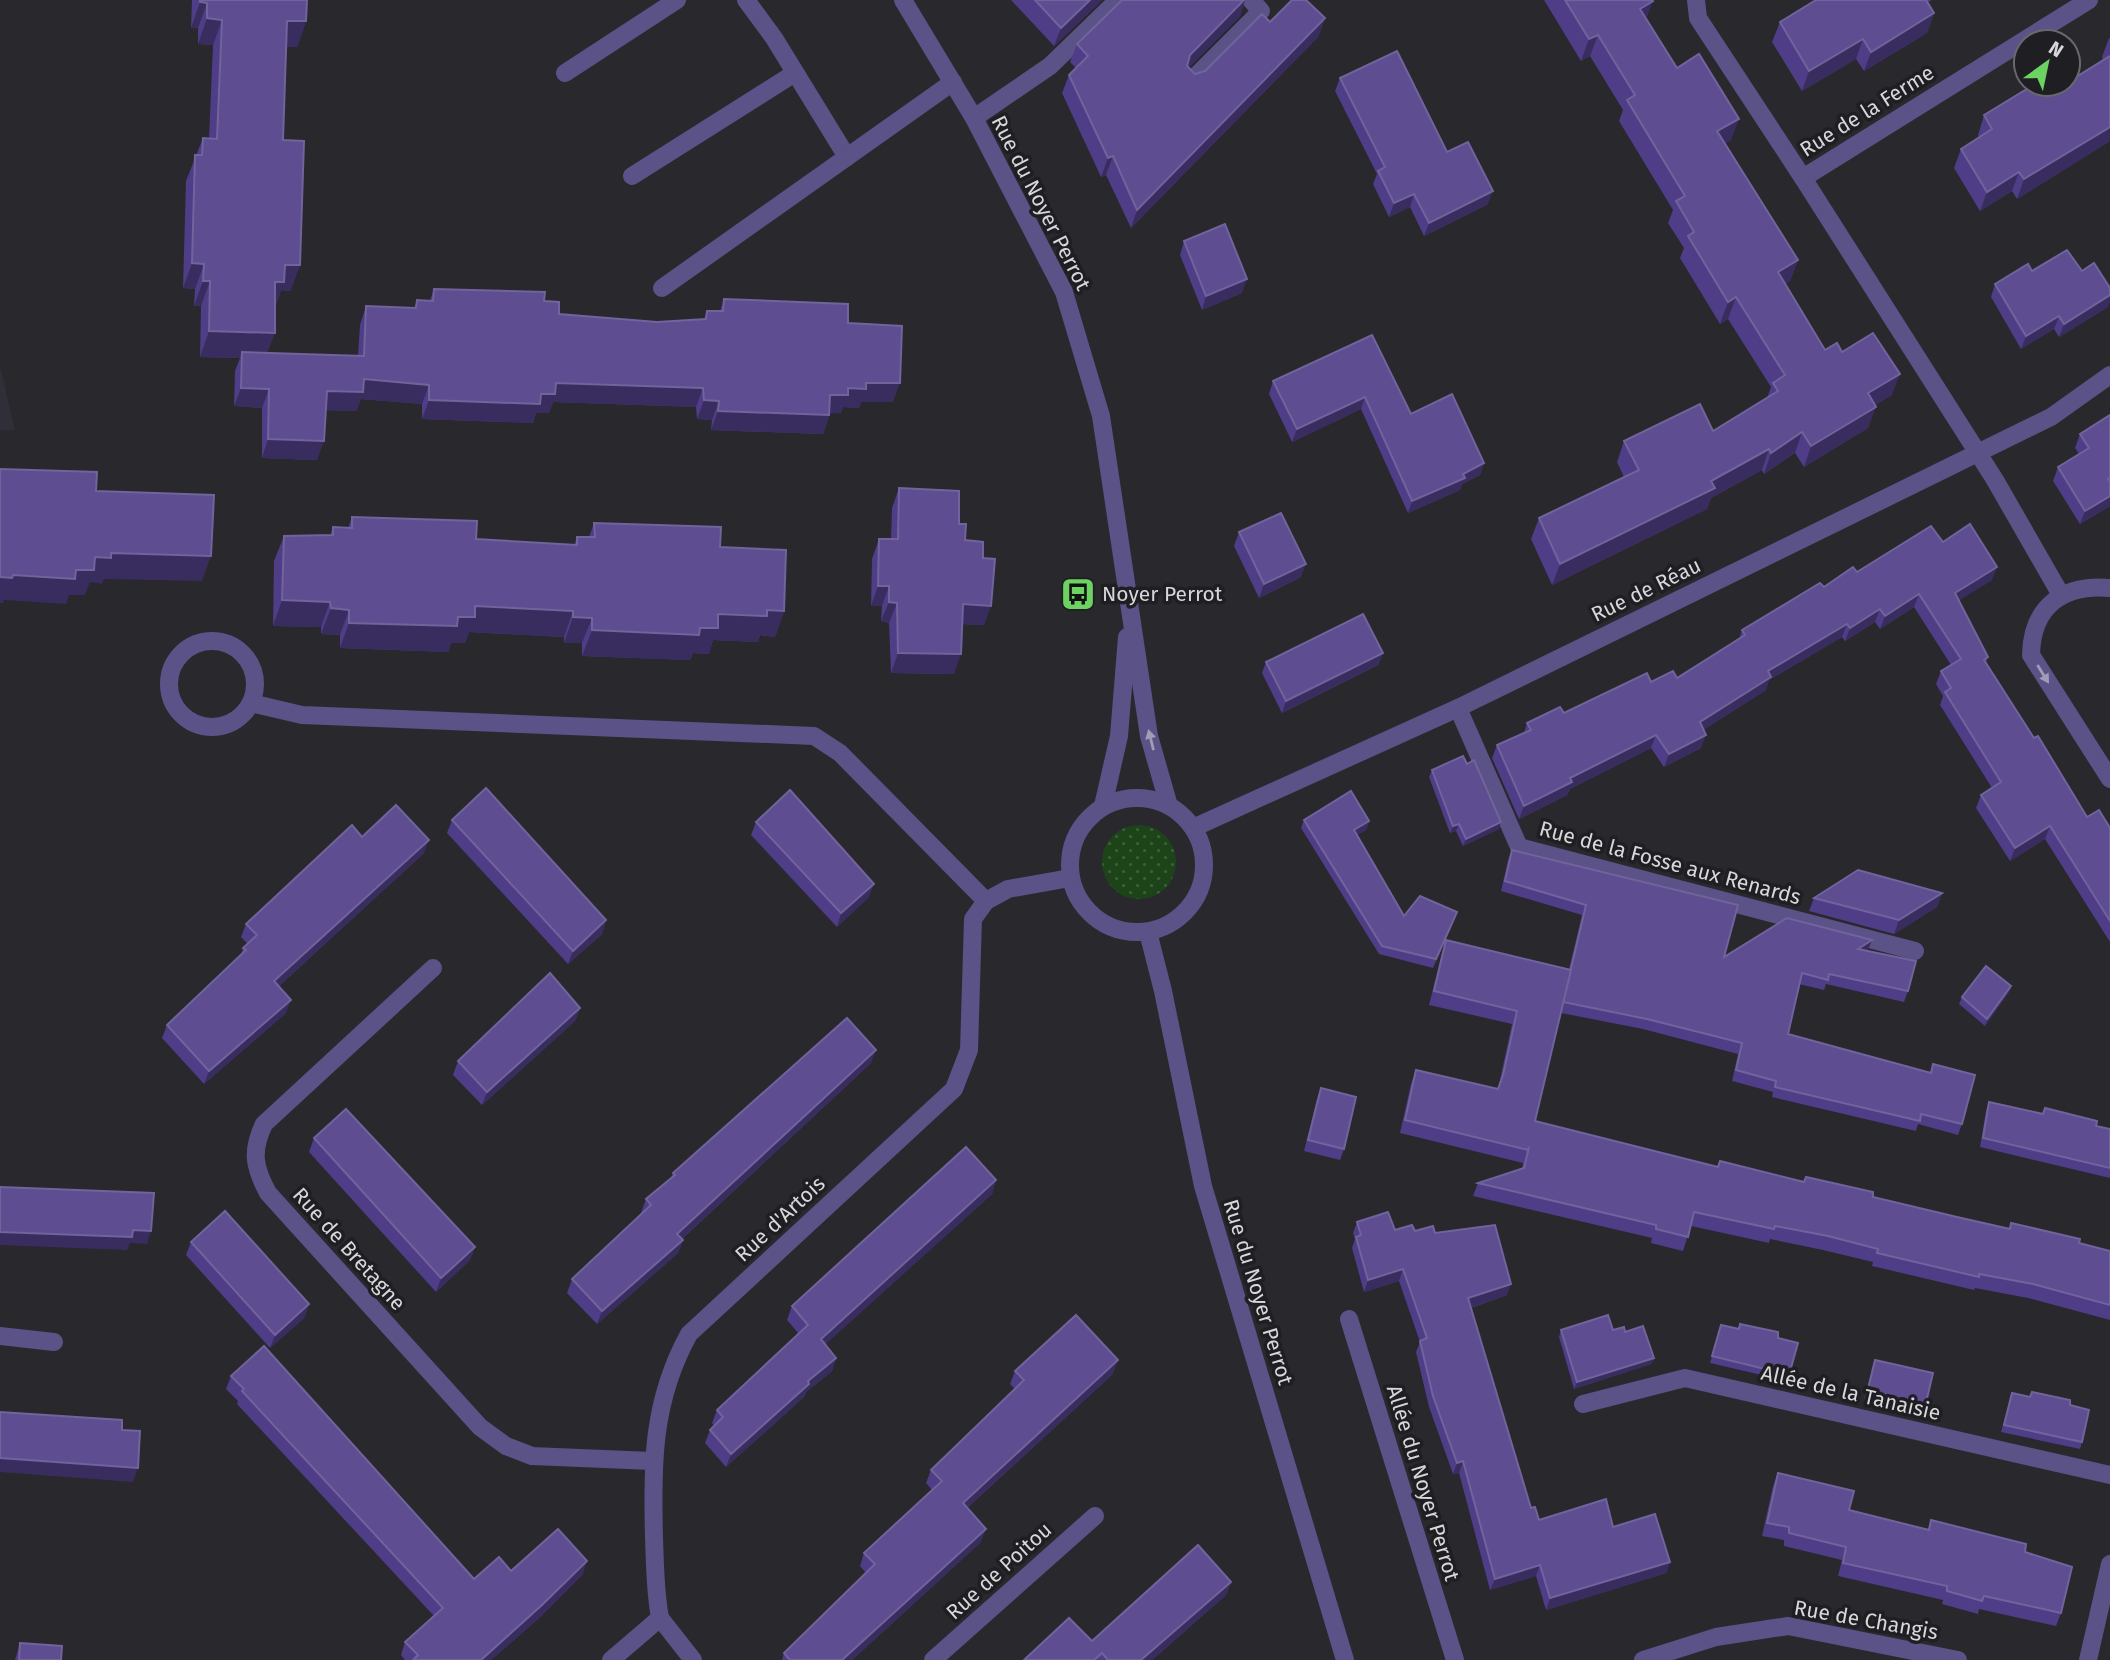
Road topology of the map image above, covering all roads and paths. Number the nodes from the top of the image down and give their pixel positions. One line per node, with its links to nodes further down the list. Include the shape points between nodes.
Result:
1 (677, 0): 8 (street)
2 (746, 0): 9 (street)
3 (903, 0): 11 (street, Rue du Noyer Perrot)
4 (1118, 0): 12 (street, via 1050,66)
5 (1251, 0): 10 (street, via 1261,11)
6 (1696, 0): 15 (street, via 1698,18)
7 (2089, 0): 15 (street, Rue de la Ferme)
8 (565, 73)
9 (795, 73): 13 (street); 14 (street)
10 (1191, 80)
11 (953, 82): 12 (street, Rue du Noyer Perrot); 13 (street)
12 (974, 118): 21 (street, Rue du Noyer Perrot, via 1064,292 1101,416)
13 (847, 158): 16 (street)
14 (632, 176)
15 (1803, 178): 18 (street, Rue de la Ferme)
16 (662, 288)
17 (2110, 374): 18 (street, Rue de Réau, via 2051,417)
18 (1976, 453): 20 (street, Rue de la Ferme); 23 (street, Rue de Réau)
19 (2110, 588): 20 (street, via 2084,587)
20 (2061, 595): 24 (street, one-way to 24, via 2042,613 2031,636 2031,655)
21 (1130, 606): 25 (street, Rue du Noyer Perrot, via 1119,736); 26 (street, Rue du Noyer Perrot, one-way to 21, via 1149,736)
22 (251, 703): 22 (street, via 253,670 244,655 231,646 198,643 183,652 173,666 171,698 193,723 226,725); 29 (street, via 302,715 814,736 840,753)
23 (1458, 708): 27 (street, Rue de Réau); 31 (street, Rue de la Fosse aux Renards, via 1519,847)
24 (2110, 779)
25 (1103, 806): 26 (street, via 1138,797); 28 (street, via 1075,836 1069,856)
26 (1169, 806): 27 (street)
27 (1194, 828): 30 (street, via 1204,871 1199,892 1169,925)
28 (1070, 878): 29 (street, via 1008,889); 30 (street, via 1090,914 1107,926)
29 (986, 901): 37 (street, Rue d'Artois, via 973,919 969,1050 954,1089 689,1334 665,1392)
30 (1148, 932): 45 (street, Rue du Noyer Perrot, via 1203,1186)
31 (1915, 951)
32 (433, 968): 37 (street, Rue de Bretagne, via 264,1124 256,1140 258,1174 268,1193 480,1427 506,1446 532,1456)
33 (1349, 1319): 46 (street, Allée du Noyer Perrot)
34 (0, 1336): 35 (street)
35 (54, 1342)
36 (1583, 1404): 38 (street, Allée de la Tanaisie, via 1685,1378)
37 (652, 1461): 41 (street, Rue d'Artois)
38 (2110, 1475)
39 (1094, 1516): 44 (street, Rue de Poitou)
40 (2110, 1564): 49 (street)
41 (660, 1618): 42 (street); 43 (street)
42 (611, 1660)
43 (693, 1660)
44 (933, 1660)
45 (1346, 1660)
46 (1455, 1660)
47 (1643, 1660): 48 (street, Rue de Changis, via 1716,1637 1788,1626)
48 (1958, 1660)
49 (2088, 1660)

